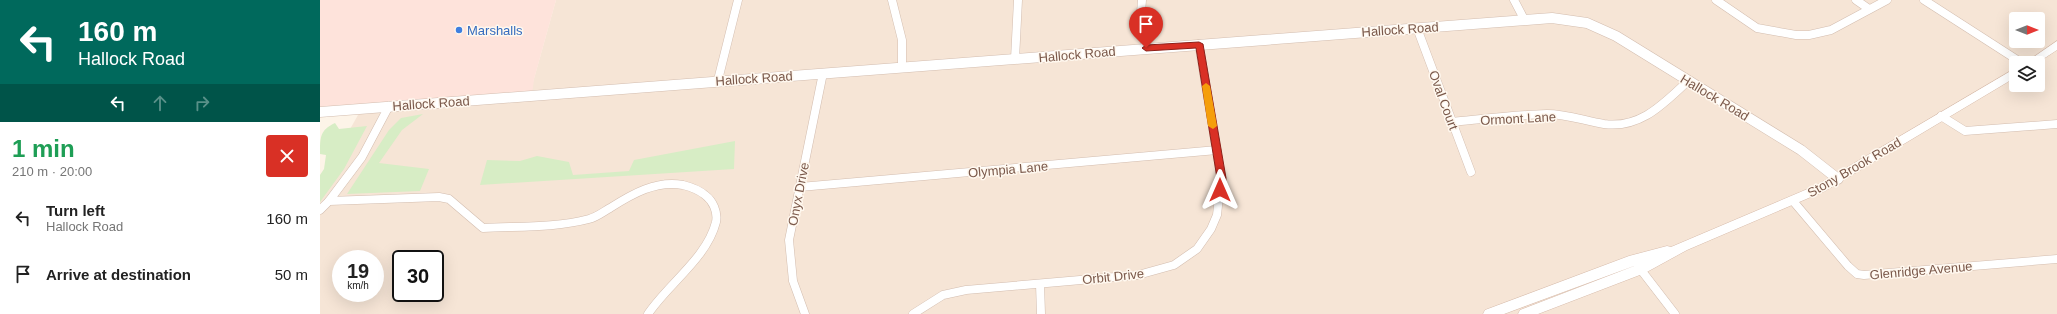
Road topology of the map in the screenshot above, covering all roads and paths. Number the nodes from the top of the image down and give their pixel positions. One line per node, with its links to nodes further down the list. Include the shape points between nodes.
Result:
1 (738, 0): 22 (street)
2 (892, 0): 19 (street, via 902,40)
3 (1018, 0): 18 (street)
4 (1142, 0): 15 (street, via 1141,13)
5 (1514, 0): 11 (street)
6 (1716, 0): 10 (street, via 1757,28 1796,35 1831,30)
7 (1856, 0): 10 (street)
8 (1887, 0): 10 (street)
9 (1924, 0): 16 (street)
10 (1869, 9)
11 (1524, 19): 12 (street, Hallock Road); 23 (street, Hallock Road, via 1559,18 1594,26 1616,36)
12 (1417, 28): 13 (street, Hallock Road); 27 (street, Oval Court)
13 (1199, 44): 15 (street, Hallock Road); 29 (street, Orbit Drive)
14 (2057, 45): 17 (main road)
15 (1146, 48): 18 (street, Hallock Road)
16 (2011, 56)
17 (2040, 56)
18 (1015, 59): 19 (street, Hallock Road)
19 (902, 67): 20 (street, Hallock Road)
20 (823, 73): 22 (street, Hallock Road); 32 (street, Onyx Drive)
21 (2009, 76): 26 (main road, Stony Brook Road)
22 (718, 80): 24 (street, Hallock Road)
23 (1688, 81): 27 (street, Ormont Lane, via 1650,115 1624,124 1604,124 1577,117 1548,114); 31 (street, Hallock Road, via 1801,150)
24 (389, 106): 25 (street, Hallock Road); 33 (street, via 362,158)
25 (320, 112)
26 (1942, 116): 28 (street, via 1965,131); 31 (main road, Stony Brook Road)
27 (1452, 122): 30 (street, Oval Court)
28 (2057, 124)
29 (1216, 150): 32 (street, Olympia Lane); 40 (street, Orbit Drive, via 1221,178 1217,215 1202,243 1185,259 1138,276)
30 (1471, 172)
31 (1838, 179): 34 (main road, Stony Brook Road)
32 (800, 187): 43 (street, Onyx Drive, via 789,240 789,254 792,281)
33 (329, 201): 35 (street); 42 (street, via 439,197 449,199 483,228 587,220 600,215 634,193 650,187 674,184 695,188 706,194 715,208 716,223 701,252)
34 (1793, 201): 36 (main road, Stony Brook Road); 37 (street, Glenridge Avenue, via 1857,274)
35 (320, 210)
36 (1683, 247): 38 (main road, Stony Brook Road); 39 (main road, Stony Brook Road)
37 (2057, 259)
38 (1633, 260): 39 (street); 41 (main road, Stony Brook Road)
39 (1641, 270): 41 (main road, Stony Brook Road); 47 (street)
40 (1040, 284): 44 (street, Orbit Drive, via 966,290 943,295); 45 (street)
41 (1525, 311): 46 (main road, Stony Brook Road)
42 (648, 314)
43 (805, 314)
44 (913, 314)
45 (1041, 314)
46 (1489, 314)
47 (1675, 314)

